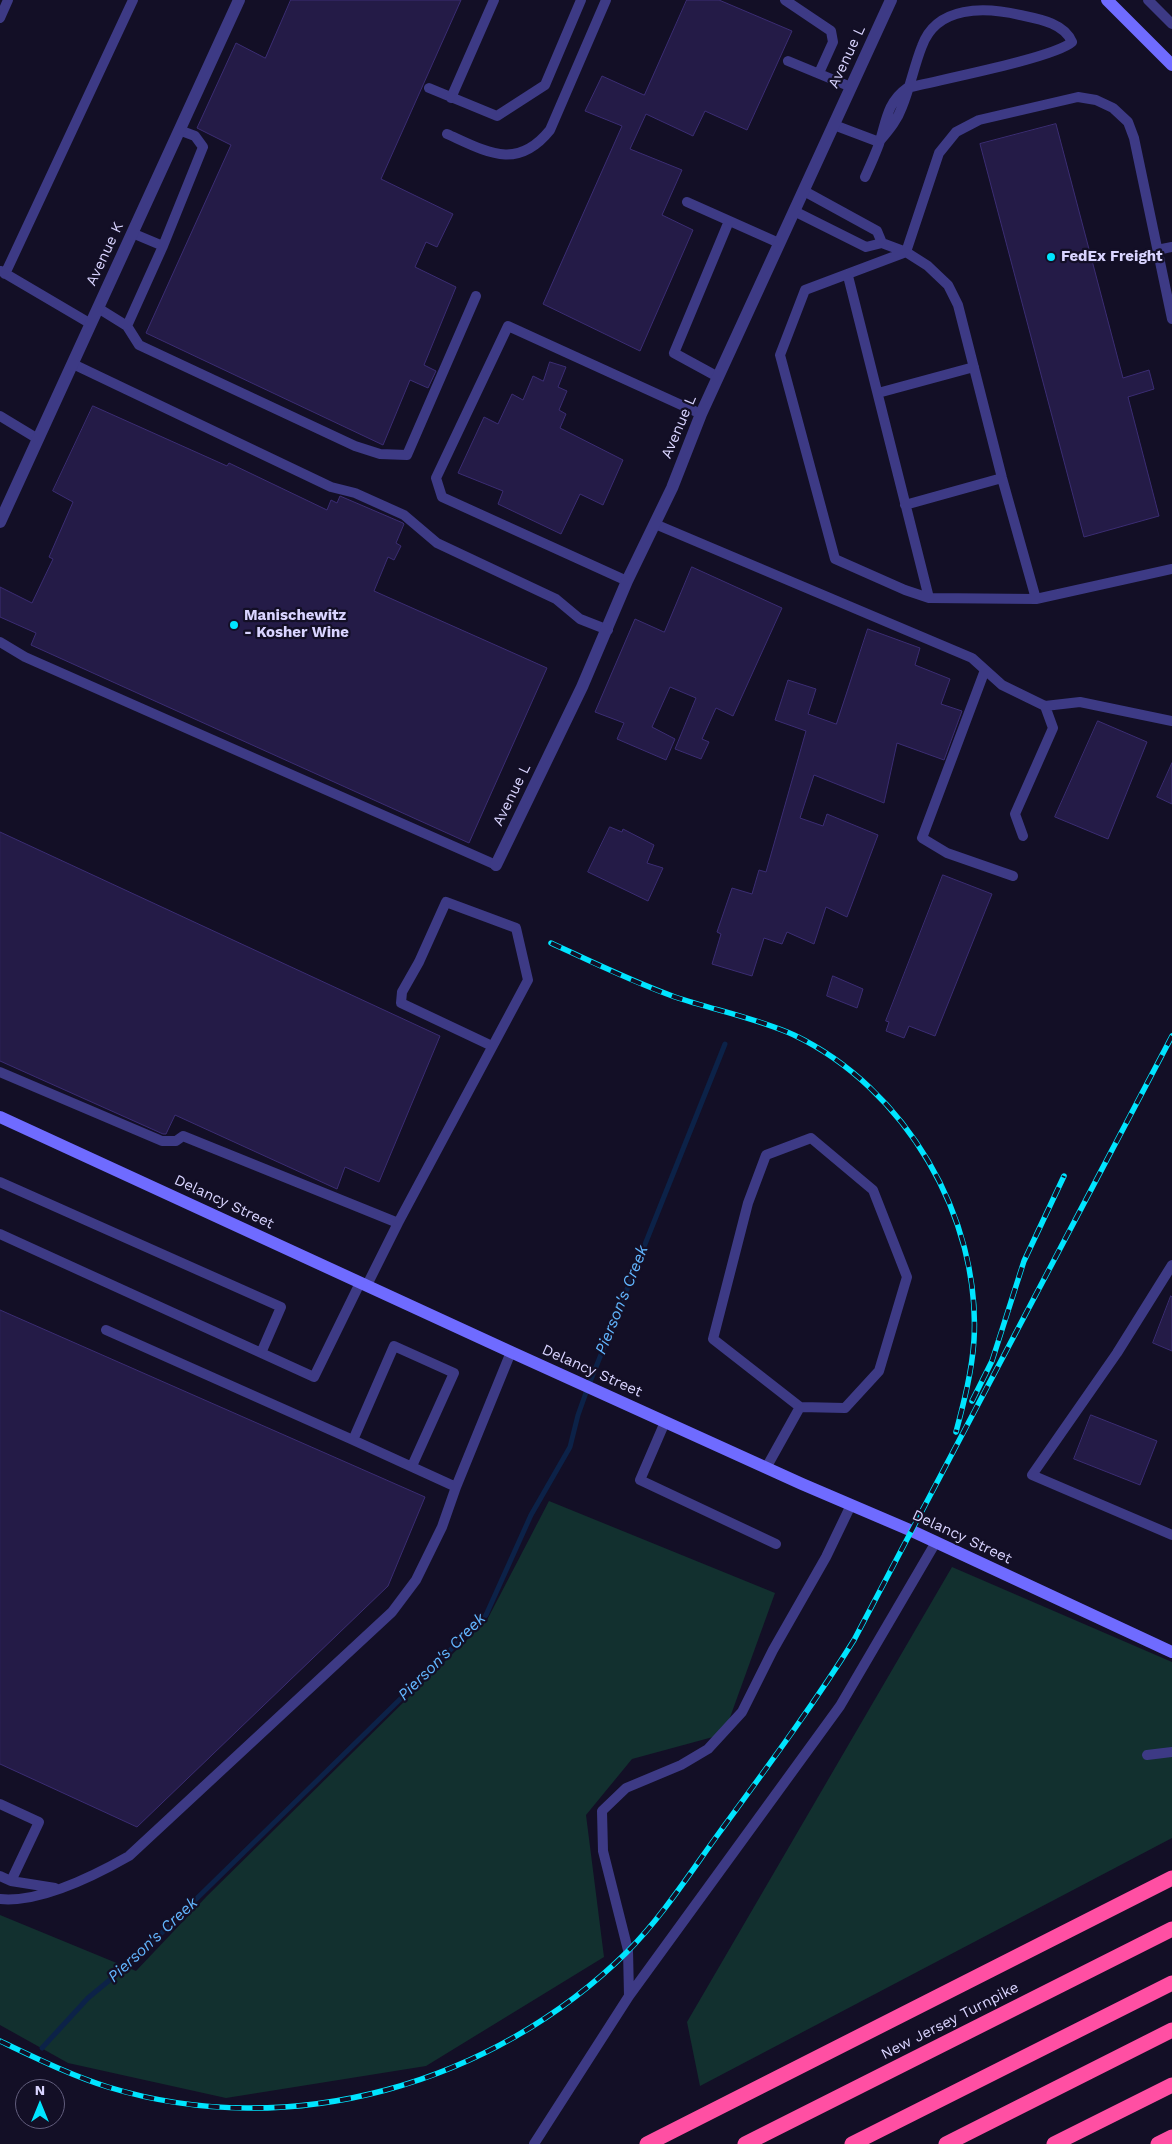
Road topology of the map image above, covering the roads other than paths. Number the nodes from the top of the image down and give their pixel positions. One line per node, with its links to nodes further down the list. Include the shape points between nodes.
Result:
1 (8, 0): 11 (lane)
2 (132, 0): 36 (lane)
3 (239, 0): 21 (street, Avenue K)
4 (494, 0): 19 (lane)
5 (581, 0): 19 (lane, via 545,85 497,116)
6 (606, 0): 22 (lane, via 550,130 538,144 505,156 490,154)
7 (785, 0): 15 (lane, via 831,31 833,42)
8 (891, 0): 16 (street, Avenue L)
9 (1107, 0): 14 (street)
10 (1148, 0): 12 (lane)
11 (0, 18)
12 (1172, 24)
13 (788, 61): 15 (lane)
14 (1172, 65)
15 (819, 73): 16 (lane)
16 (852, 87): 20 (street, Avenue L)
17 (429, 88): 19 (lane)
18 (907, 88): 18 (lane, via 922,43 940,21 958,13 1000,10 1027,16 1058,26 1072,42 1040,55); 23 (lane, via 895,122)
19 (451, 98)
20 (834, 125): 23 (lane); 25 (street, Avenue L)
21 (179, 130): 29 (street, Avenue K); 32 (lane, via 195,136 203,147)
22 (447, 134)
23 (879, 142): 24 (lane)
24 (865, 177)
25 (804, 191): 27 (street, Avenue L); 30 (lane, via 877,231)
26 (686, 202): 28 (lane)
27 (794, 211): 30 (lane, via 866,247); 31 (street, Avenue L)
28 (728, 220): 31 (lane); 45 (lane, via 674,353)
29 (132, 234): 32 (lane); 39 (street, Avenue K)
30 (882, 242): 35 (lane)
31 (779, 243): 45 (street, Avenue L)
32 (163, 246): 42 (lane)
33 (1172, 246): 34 (lane)
34 (1157, 250): 35 (lane, via 1128,122 1113,108 1096,100 1078,97 979,120 956,132 939,153); 40 (lane)
35 (906, 252): 37 (lane); 44 (lane, via 928,266 948,285 958,305)
36 (3, 272): 41 (lane)
37 (848, 276): 46 (lane); 56 (lane, via 805,290 780,355 835,559)
38 (476, 296): 42 (lane, via 407,455 380,454 355,446 139,345)
39 (98, 308): 41 (street, Avenue K); 42 (lane)
40 (1172, 319)
41 (90, 324): 43 (street, Avenue K)
42 (127, 326)
43 (72, 364): 49 (street, Avenue K); 58 (lane, via 331,487 355,493 404,515 437,542 556,599 580,619)
44 (974, 367): 46 (lane); 50 (lane)
45 (718, 377): 47 (street, Avenue L)
46 (878, 393): 51 (lane)
47 (701, 414): 53 (street, Avenue L); 55 (lane, via 508,326 436,478 442,497)
48 (0, 416): 49 (lane)
49 (38, 439): 52 (street, Avenue K)
50 (1002, 478): 51 (lane); 57 (lane)
51 (905, 504): 56 (lane)
52 (0, 522)
53 (655, 524): 55 (street, Avenue L); 60 (lane, via 972,658)
54 (1172, 569): 57 (lane)
55 (627, 581): 58 (street, Avenue L)
56 (929, 598): 57 (lane)
57 (1036, 599)
58 (608, 630): 64 (street, Avenue L)
59 (0, 642): 64 (lane, via 25,657)
60 (985, 670): 61 (lane, via 1002,685); 65 (lane, via 922,838 947,853)
61 (1045, 706): 62 (lane, via 1080,702); 63 (lane, via 1053,728 1015,814)
62 (1172, 721)
63 (1023, 836)
64 (496, 865)
65 (1013, 876)
66 (492, 1046): 66 (lane, via 528,980 516,928 446,902 402,992 401,1003); 70 (lane)
67 (0, 1072): 70 (lane, via 162,1141 176,1141 184,1136)
68 (0, 1117): 73 (street, Delancy Street)
69 (0, 1182): 76 (lane, via 281,1307)
70 (398, 1223): 73 (lane)
71 (0, 1234): 76 (lane)
72 (1172, 1265): 84 (lane, via 1117,1353 1032,1475)
73 (364, 1284): 75 (street, Delancy Street); 76 (lane, via 314,1377)
74 (106, 1330): 79 (lane)
75 (511, 1352): 78 (street, Delancy Street); 82 (lane)
76 (261, 1353)
77 (800, 1407): 77 (lane, via 846,1408 879,1372 907,1277 873,1190 811,1138 766,1155 748,1203 713,1339); 81 (lane)
78 (665, 1422): 81 (street, Delancy Street); 86 (lane, via 640,1480)
79 (353, 1440): 80 (lane); 80 (lane, via 394,1346 454,1373)
80 (412, 1466): 82 (lane)
81 (766, 1468): 83 (street, Delancy Street)
82 (456, 1487): 94 (lane, via 442,1527 416,1580 392,1612 129,1856)
83 (851, 1505): 85 (street, Delancy Street); 98 (lane, via 742,1712 708,1749 681,1765 626,1788 602,1811 603,1851 628,1950)
84 (1172, 1535)
85 (936, 1542): 87 (street, Delancy Street); 98 (lane, via 840,1706)
86 (776, 1544)
87 (1172, 1652)
88 (1172, 1752): 89 (lane)
89 (1147, 1755)
90 (0, 1804): 93 (lane, via 39,1822)
91 (0, 1876): 93 (lane)
92 (1172, 1878): 103 (highway)
93 (11, 1881): 94 (lane)
94 (59, 1888): 95 (lane, via 17,1901)
95 (0, 1899)
96 (1172, 1929): 104 (highway, New Jersey Turnpike)
97 (1172, 1983): 105 (highway)
98 (629, 1996): 102 (lane)
99 (1172, 2030): 106 (highway)
100 (1172, 2085): 107 (highway)
101 (1172, 2137): 108 (highway)
102 (534, 2144)
103 (647, 2144)
104 (745, 2144)
105 (852, 2144)
106 (946, 2144)
107 (1054, 2144)
108 (1158, 2144)

